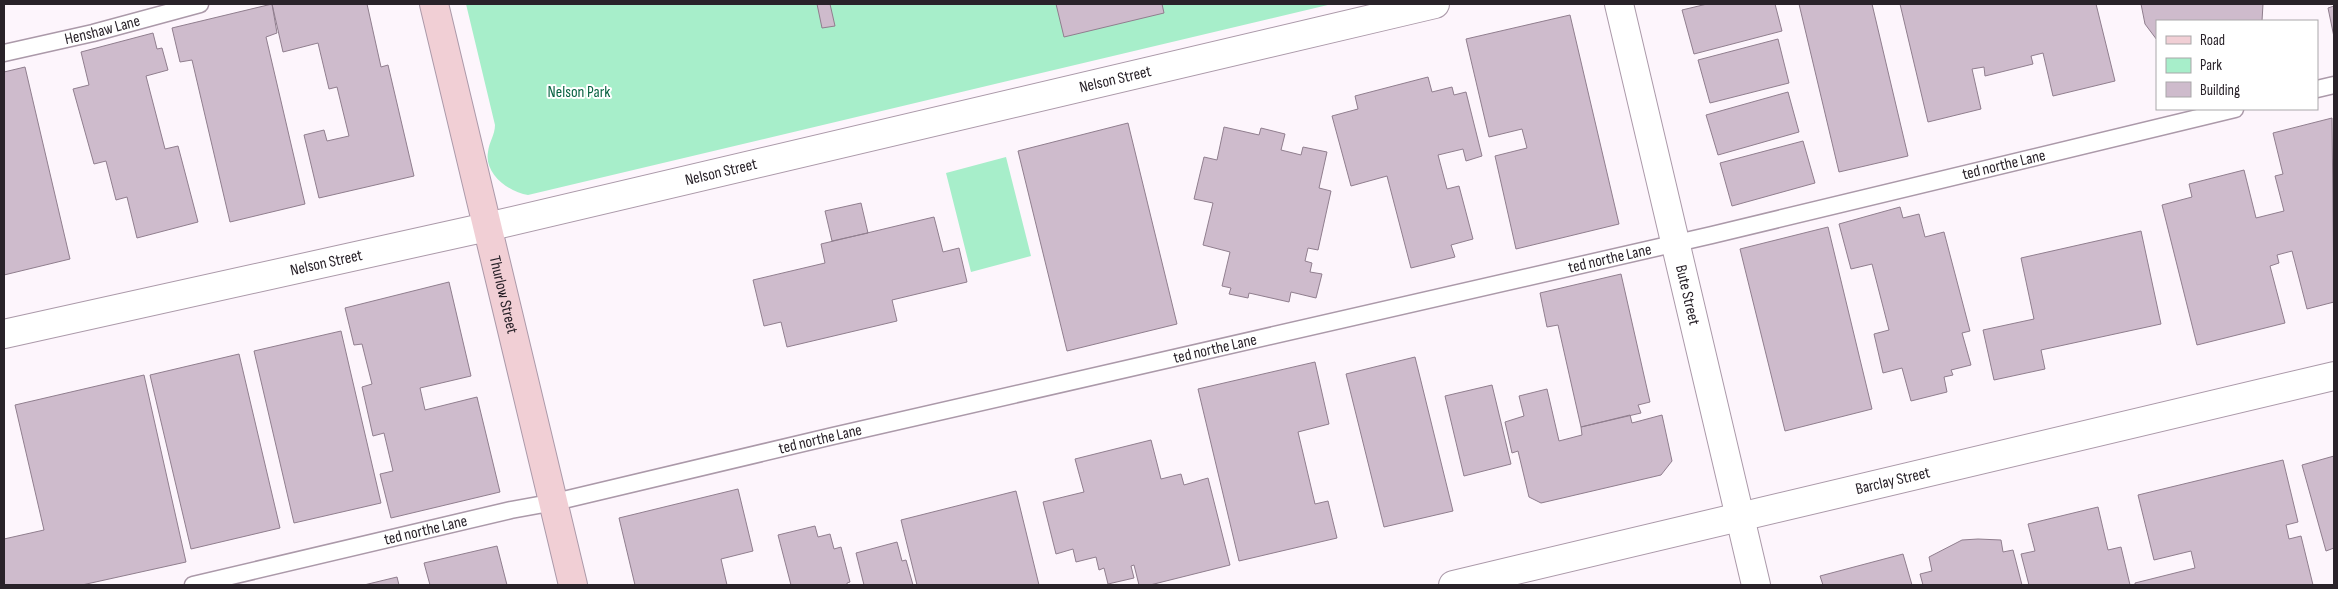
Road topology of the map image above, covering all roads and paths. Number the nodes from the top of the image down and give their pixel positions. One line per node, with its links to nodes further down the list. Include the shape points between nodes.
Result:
1 (200, 4): 5 (lane, Henshaw Lane)
2 (434, 4): 9 (main road, Thurlow Street)
3 (1435, 4): 9 (street, Nelson Street)
4 (1619, 4): 10 (street, Bute Street)
5 (4, 53)
6 (2334, 85): 7 (lane)
7 (2318, 89)
8 (2231, 110): 10 (lane, ted northe Lane)
9 (487, 227): 11 (street, Nelson Street); 13 (main road, Thurlow Street)
10 (1676, 243): 13 (lane, ted northe Lane); 14 (street, Bute Street)
11 (4, 334)
12 (2334, 376): 14 (street, Barclay Street)
13 (555, 502): 15 (lane, ted northe Lane); 16 (main road, Thurlow Street)
14 (1740, 517): 17 (street, Barclay Street); 18 (street, Bute Street)
15 (193, 585)
16 (574, 585)
17 (1453, 585)
18 (1756, 585)

